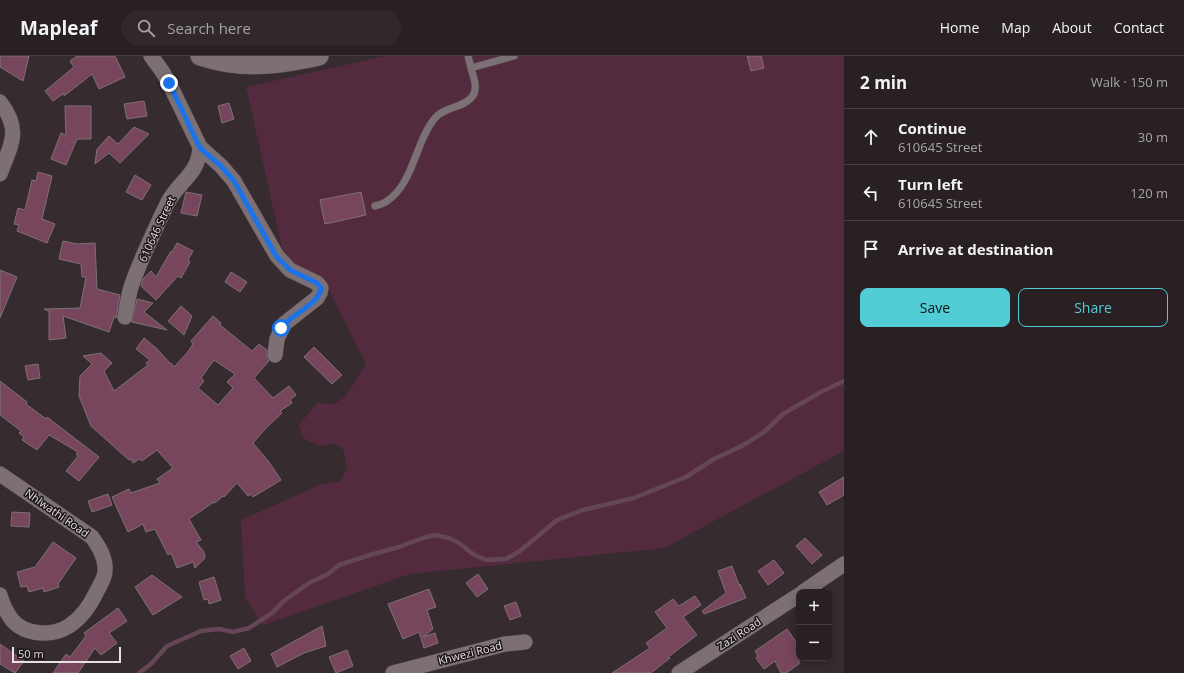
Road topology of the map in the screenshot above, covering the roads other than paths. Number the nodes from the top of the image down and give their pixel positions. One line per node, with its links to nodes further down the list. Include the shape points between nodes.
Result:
1 (151, 56): 8 (street, via 169,83)
2 (200, 56): 3 (street, via 236,64 263,65)
3 (320, 56)
4 (468, 56): 6 (lane)
5 (514, 56): 6 (lane)
6 (471, 68): 10 (lane, via 476,86 472,96 466,102 445,110 436,117 427,130 398,191 386,202)
7 (0, 102): 9 (street, via 6,110 13,130 13,139)
8 (200, 148): 11 (street, 610646 Street, via 197,164 169,201 143,257 131,288); 12 (street, via 234,181 276,256 290,270 317,283 321,288 317,298 284,324 277,339)
9 (0, 174)
10 (375, 206)
11 (125, 317)
12 (275, 355)
13 (0, 474): 16 (street, Nhlwathi Road, via 92,538 100,548 105,572 93,601 68,626 58,631 39,633 19,626 12,619)
14 (844, 564): 15 (street)
15 (807, 589)
16 (0, 595)
17 (796, 597): 20 (street, Zazi Road)
18 (525, 642): 19 (street, Khwezi Road, via 505,644)
19 (393, 673)
20 (679, 673)

